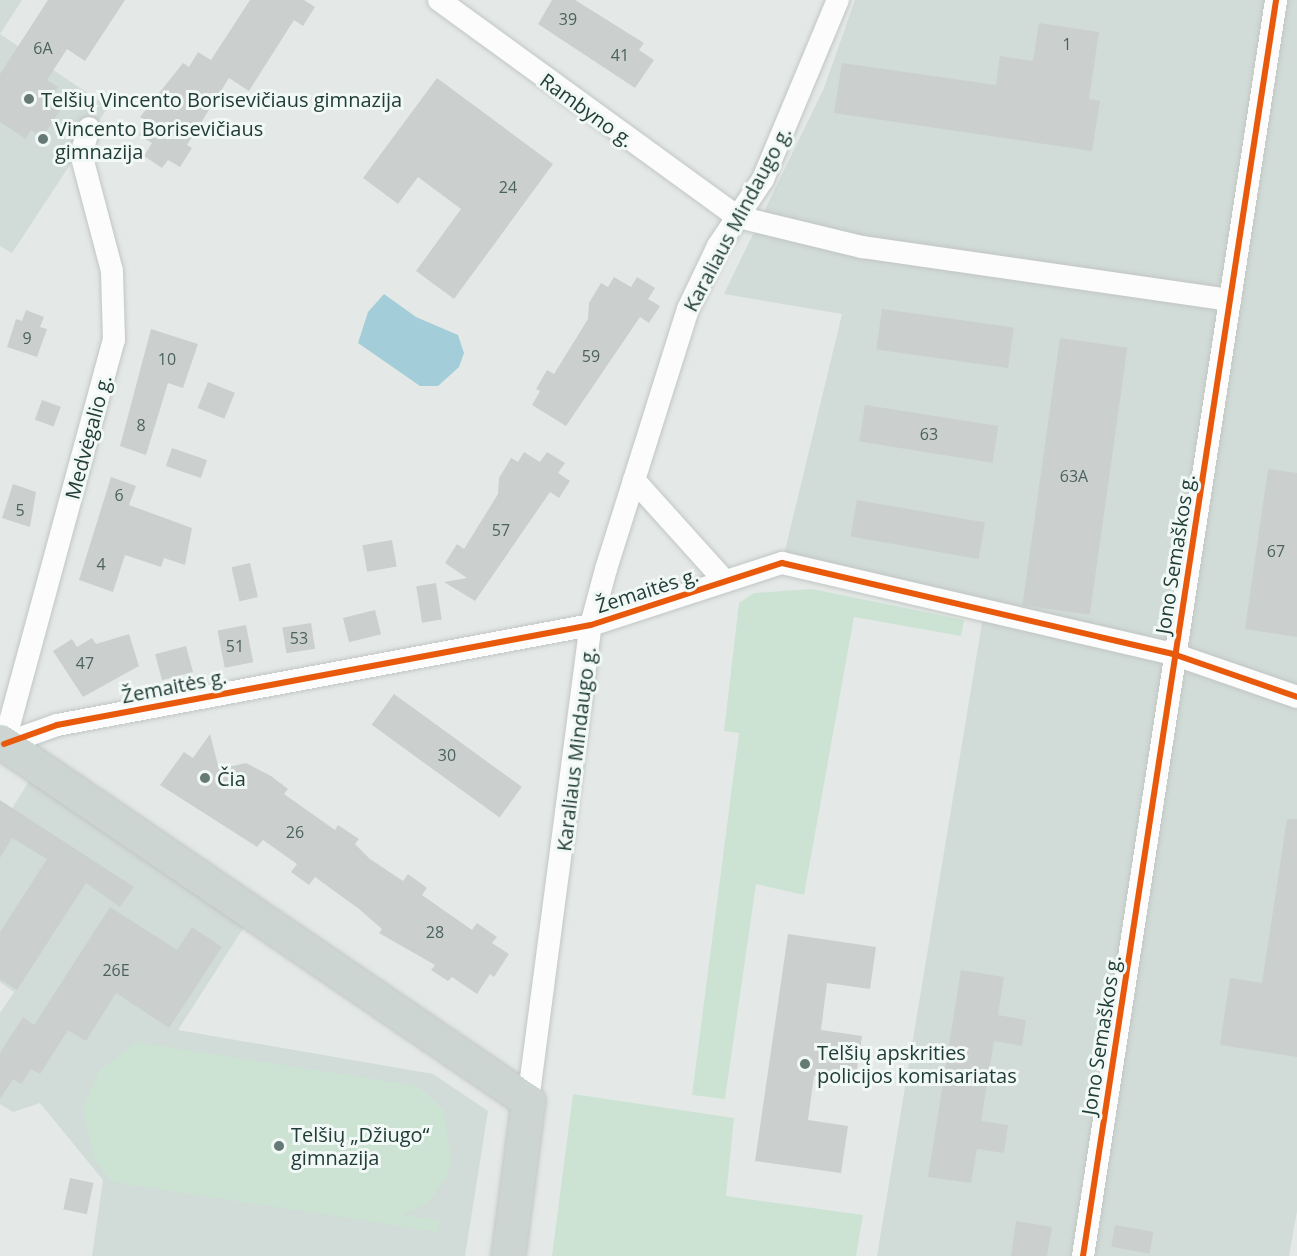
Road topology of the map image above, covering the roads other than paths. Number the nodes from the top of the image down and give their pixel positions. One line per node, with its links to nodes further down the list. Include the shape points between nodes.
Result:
1 (439, 0): 5 (street, Rambyno g.)
2 (837, 0): 5 (street, Karaliaus Mindaugo g., via 763,178)
3 (1276, 0): 6 (street, Jono Semaškos g.)
4 (89, 128): 12 (street, Medvėgalio g., via 81,154 112,271 114,340)
5 (738, 217): 6 (street, via 862,247); 7 (street, Karaliaus Mindaugo g., via 688,309)
6 (1230, 300): 10 (street, Jono Semaškos g.)
7 (634, 480): 8 (street, Žemaitės g.); 9 (street, Karaliaus Mindaugo g.)
8 (725, 581): 9 (street, Žemaitės g.); 10 (street, Žemaitės g., via 782,563)
9 (591, 625): 12 (street, Žemaitės g., via 57,725); 13 (street, Karaliaus Mindaugo g.)
10 (1176, 655): 11 (street, Žemaitės g.); 15 (street, Jono Semaškos g.)
11 (1297, 697)
12 (2, 742): 13 (main road)
13 (528, 1101): 14 (main road, Karaliaus Mindaugo g.)
14 (508, 1256)
15 (1083, 1256)

